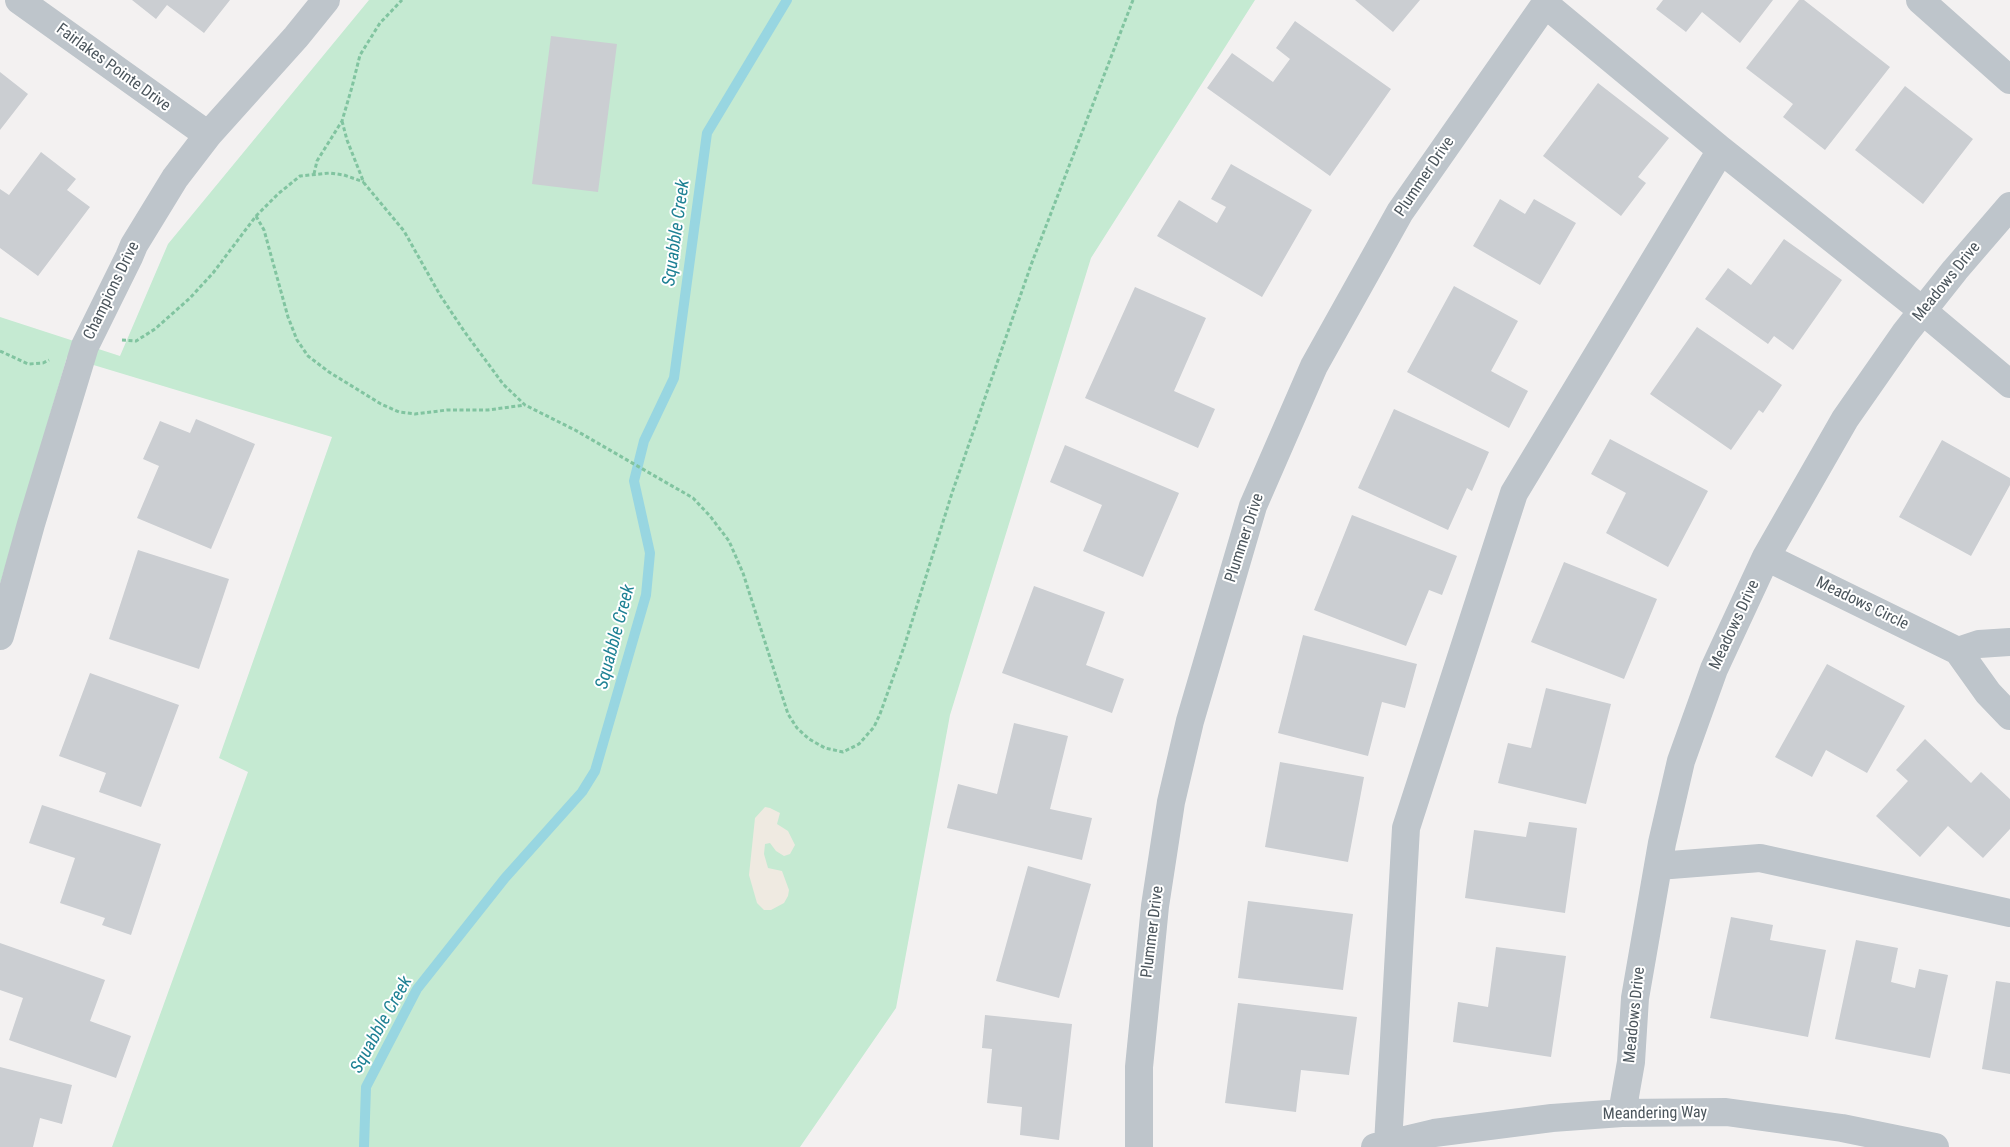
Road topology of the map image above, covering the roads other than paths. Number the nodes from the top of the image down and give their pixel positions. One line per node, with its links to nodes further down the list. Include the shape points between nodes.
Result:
1 (19, 0): 6 (street, Fairlakes Pointe Drive)
2 (326, 0): 6 (street, Champions Drive)
3 (1920, 0): 5 (street)
4 (1547, 2): 7 (street); 20 (street, Plummer Drive, via 1400,212 1314,366 1253,506 1190,721 1171,802 1155,906 1139,1067)
5 (2010, 80)
6 (208, 135): 12 (street, Champions Drive, via 175,178 134,245 88,340)
7 (1721, 150): 9 (street); 19 (street, via 1514,493 1406,828)
8 (2010, 206): 9 (street, Meadows Drive)
9 (1923, 311): 10 (street); 11 (street, Meadows Drive, via 1846,420)
10 (2010, 384)
11 (1766, 557): 14 (street, Meadows Circle); 16 (street, Meadows Drive, via 1714,669 1681,761)
12 (0, 636)
13 (2010, 642): 14 (street, via 1978,644)
14 (1958, 652): 15 (street, Meadows Circle, via 1988,693)
15 (2010, 716)
16 (1658, 866): 17 (street, via 1760,858); 18 (street, Meadows Drive, via 1635,998 1631,1062)
17 (2010, 913)
18 (1622, 1113): 19 (street, Meandering Way, via 1434,1133); 21 (street, Meandering Way, via 1726,1112 1842,1128)
19 (1381, 1146)
20 (1139, 1147)
21 (1935, 1147)

